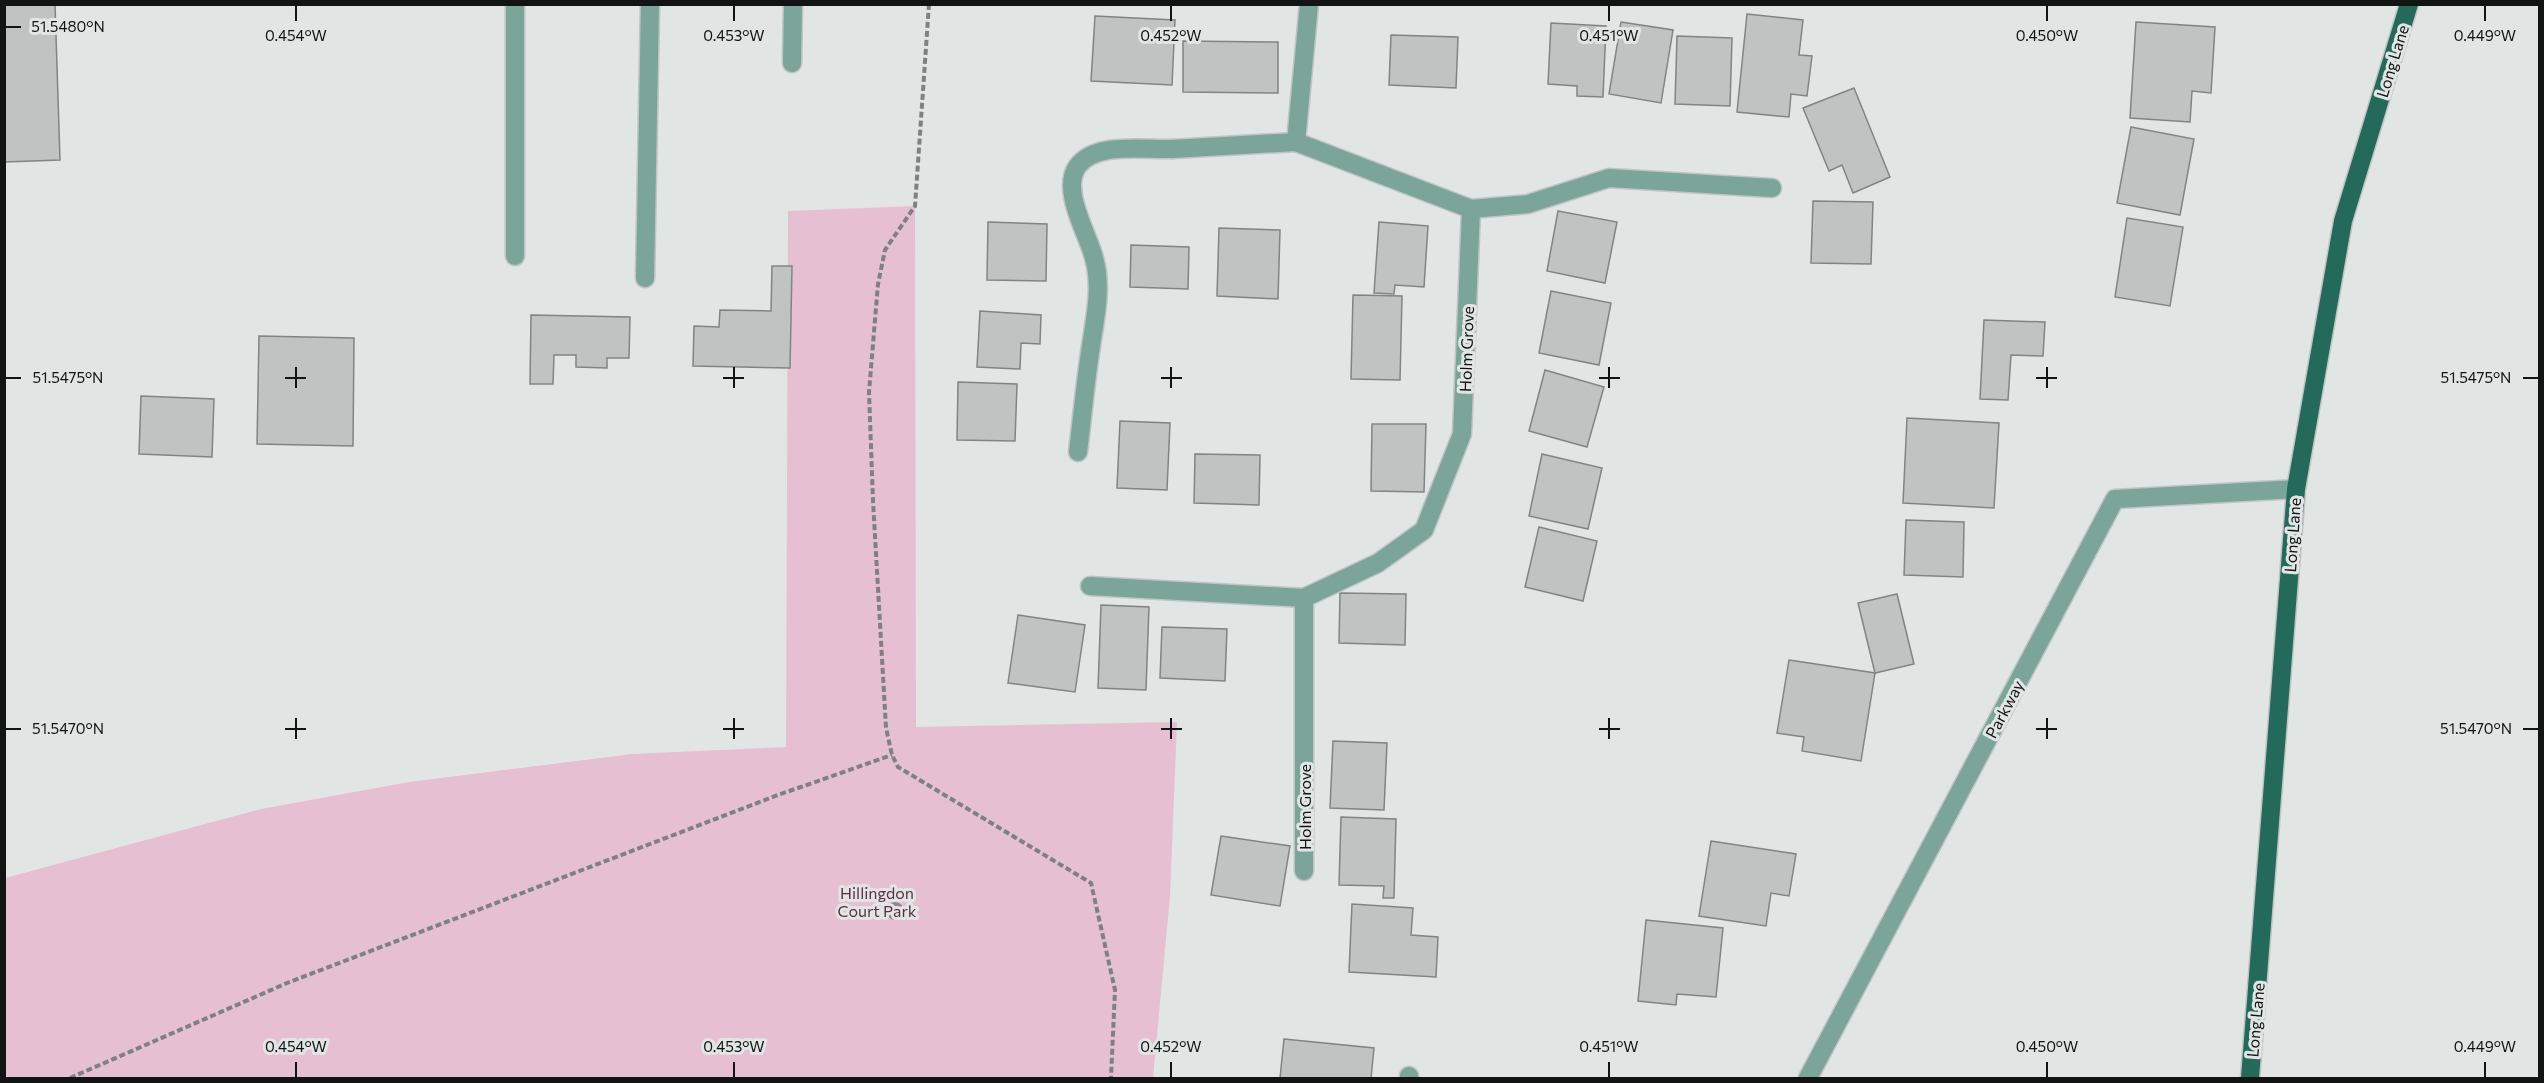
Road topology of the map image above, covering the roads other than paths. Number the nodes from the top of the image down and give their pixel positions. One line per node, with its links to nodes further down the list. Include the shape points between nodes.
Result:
1 (515, 4): 10 (street)
2 (650, 4): 11 (street)
3 (793, 4): 6 (street)
4 (1309, 4): 7 (street)
5 (2409, 4): 13 (main road, Long Lane, via 2343,221)
6 (792, 63)
7 (1296, 142): 9 (street); 12 (street, via 1107,150 1088,156 1076,169 1071,188 1095,258 1099,291)
8 (1772, 188): 9 (street, via 1609,178 1528,204)
9 (1471, 209): 15 (street, Holm Grove, via 1462,434 1424,530 1378,563)
10 (515, 256)
11 (645, 278)
12 (1078, 452)
13 (2296, 489): 17 (street, Parkway, via 2115,499); 18 (main road, Long Lane)
14 (1090, 586): 15 (street, Holm Grove)
15 (1304, 598): 16 (street, Holm Grove)
16 (1304, 872)
17 (1808, 1078)
18 (2250, 1078)

